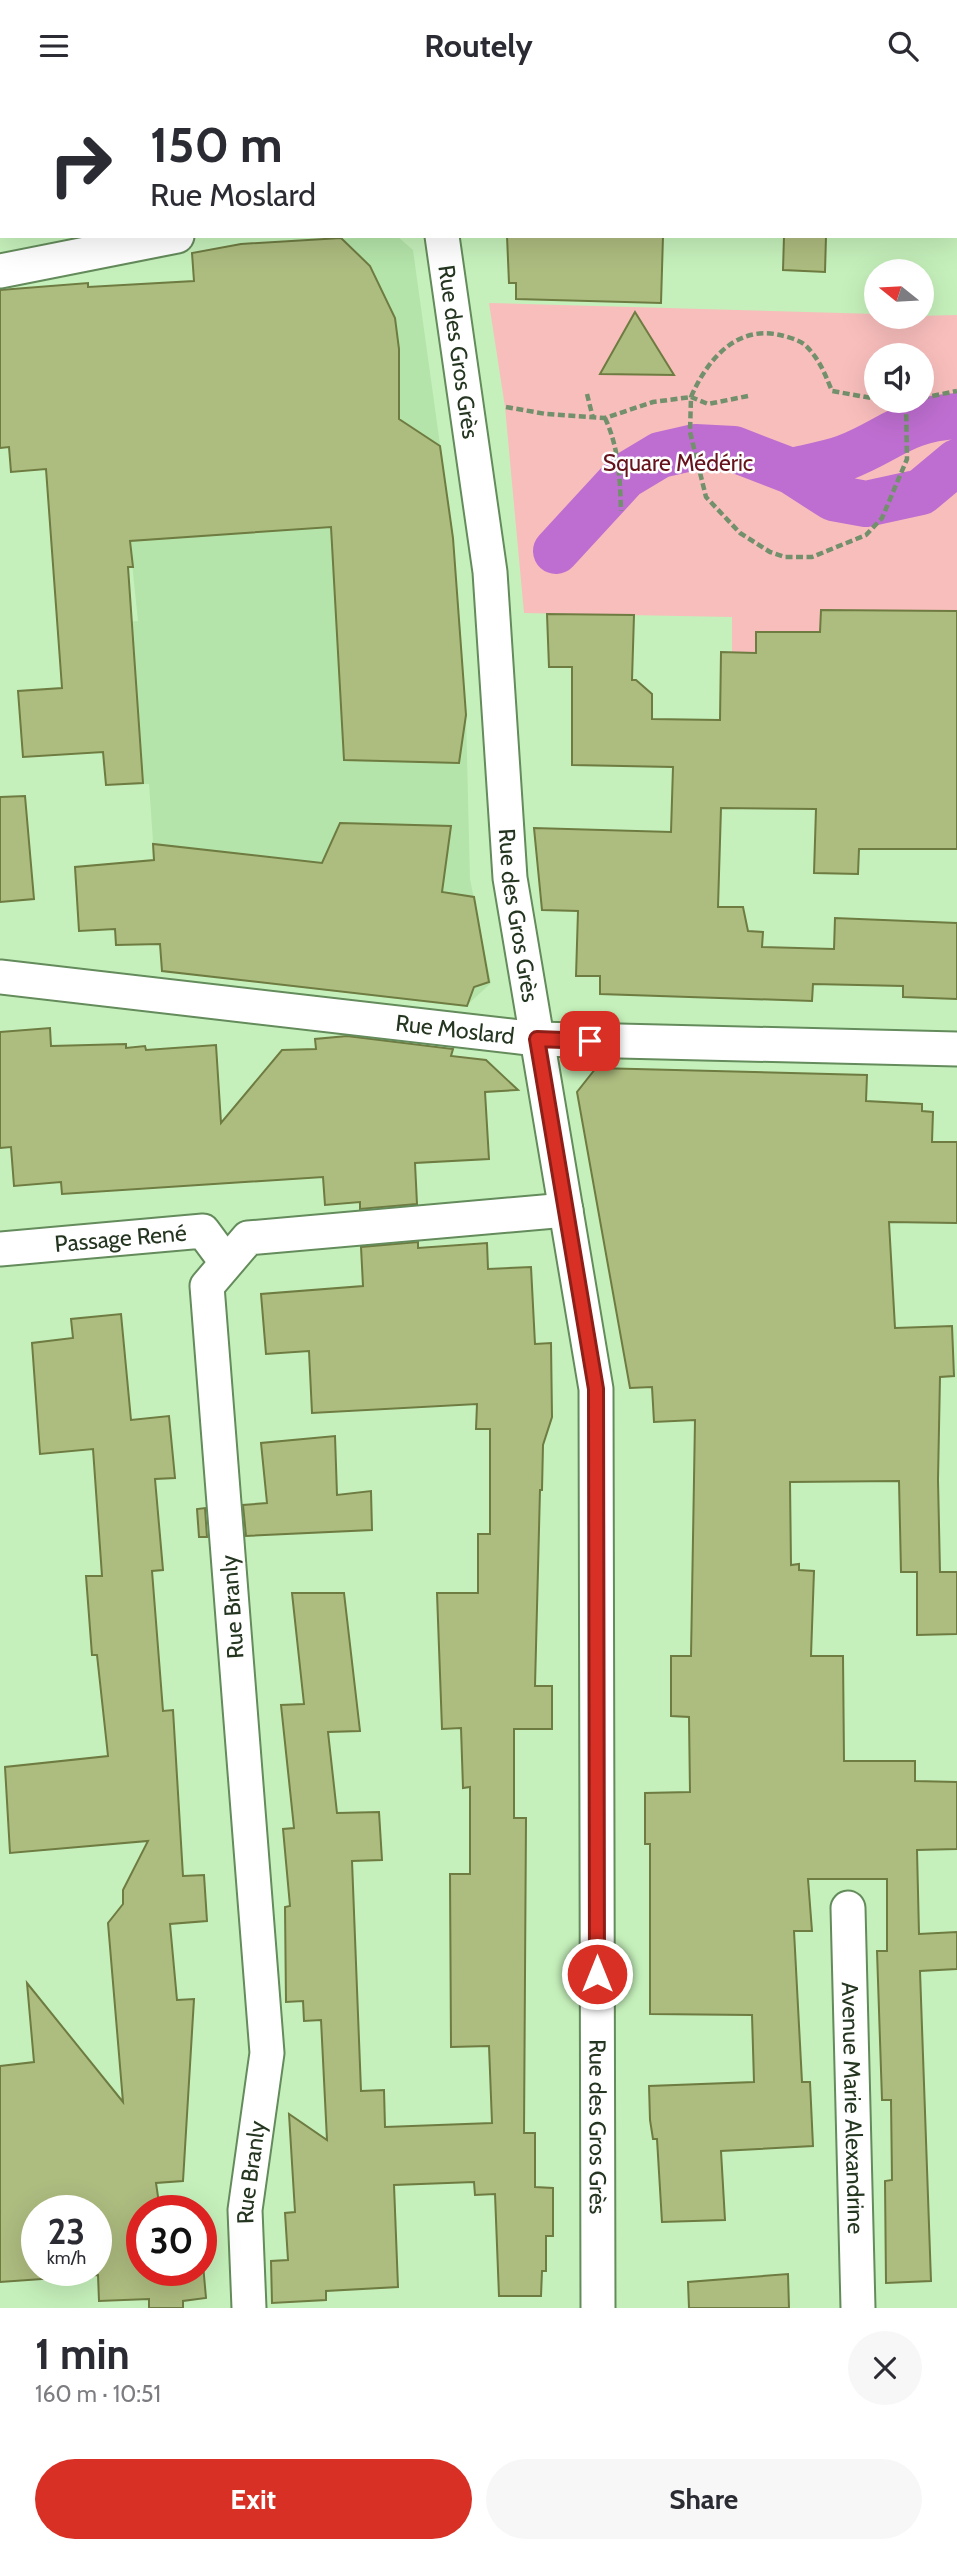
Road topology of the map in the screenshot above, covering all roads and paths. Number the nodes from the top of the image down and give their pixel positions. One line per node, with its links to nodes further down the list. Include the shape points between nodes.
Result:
1 (167, 238): 3 (street)
2 (442, 238): 10 (street, Rue des Gros Grès)
3 (0, 271)
4 (957, 391): 7 (path)
5 (587, 394): 12 (path)
6 (748, 396): 8 (path, via 708,404)
7 (934, 396)
8 (691, 397): 9 (path, via 715,356 748,334 766,332 803,343 818,360 832,391); 11 (path, via 690,432 706,497 756,544 785,557 812,557 866,535 882,518 907,459); 13 (path, via 653,402)
9 (864, 397)
10 (466, 400): 12 (path); 16 (street, Rue des Gros Grès, via 490,572 510,878)
11 (905, 413)
12 (593, 418): 13 (path)
13 (605, 418): 14 (path, via 620,469)
14 (621, 511)
15 (0, 977): 16 (street, Rue Moslard)
16 (537, 1039): 17 (street, Rue Moslard); 18 (street, Rue des Gros Grès)
17 (957, 1049)
18 (566, 1210): 20 (street, Rue Branly, via 248,1238); 23 (street, Rue des Gros Grès, via 596,1389)
19 (0, 1249): 20 (street, Passage René, via 202,1231)
20 (226, 1262): 22 (street, Rue Branly, via 207,1286 267,2053 245,2210)
21 (848, 1908): 24 (street, Avenue Marie Alexandrine)
22 (249, 2308)
23 (597, 2308)
24 (858, 2308)

